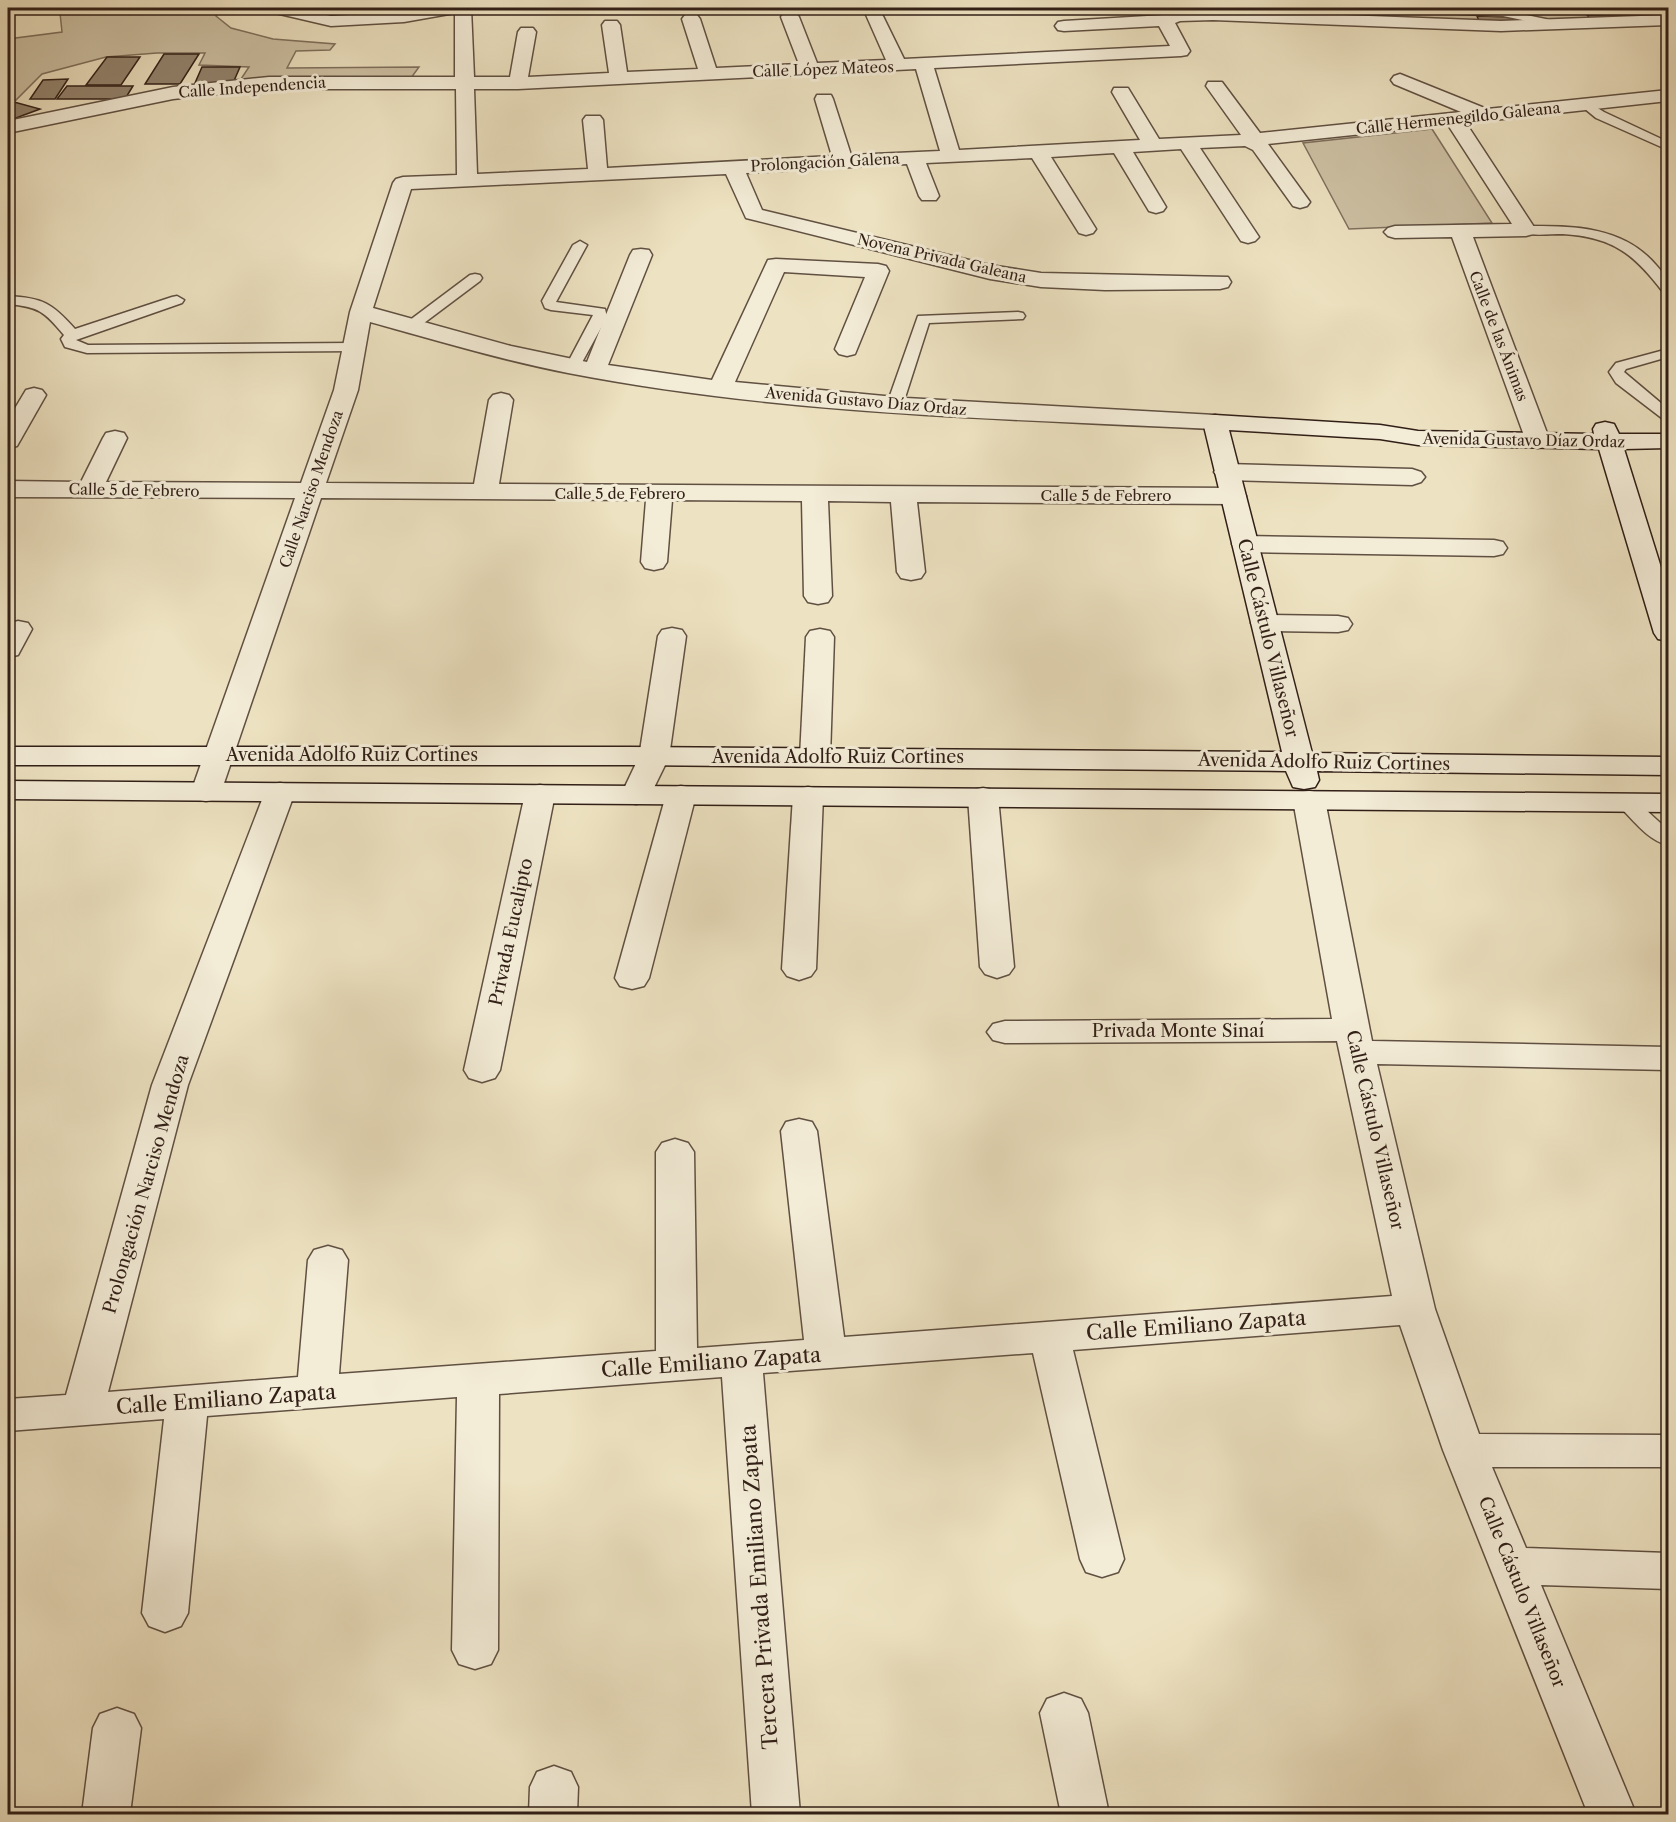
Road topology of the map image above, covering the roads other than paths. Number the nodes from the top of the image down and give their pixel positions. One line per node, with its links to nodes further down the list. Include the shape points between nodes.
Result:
1 (26, 8): 2 (lane)
2 (37, 8)
3 (277, 8): 4 (street, via 331,21 404,17)
4 (454, 8)
5 (463, 8): 23 (street)
6 (1405, 8): 14 (lane, via 1503,13)
7 (871, 9): 17 (street)
8 (790, 17): 18 (street)
9 (691, 19): 19 (street)
10 (1165, 20): 13 (street); 14 (street, via 1205,15 1441,26); 16 (street, Calle López Mateos, via 1181,51)
11 (1668, 20): 14 (street)
12 (611, 25): 20 (street)
13 (1064, 26)
14 (1560, 26)
15 (527, 32): 22 (street)
16 (924, 65): 17 (street, Calle López Mateos); 39 (street)
17 (898, 66): 18 (street, Calle López Mateos)
18 (810, 69): 19 (street, Calle López Mateos)
19 (709, 74): 20 (street, Calle López Mateos)
20 (619, 78): 22 (street, Calle López Mateos)
21 (1400, 80): 29 (street)
22 (518, 82): 23 (street, Calle López Mateos)
23 (464, 83): 32 (street, Calle Independencia, via 324,81 213,88); 44 (street)
24 (1215, 86): 33 (street, via 1253,137)
25 (1121, 92): 35 (street)
26 (1668, 96): 28 (street, Calle Hermenegildo Galeana)
27 (824, 99): 41 (street)
28 (1585, 104): 29 (street, Calle Hermenegildo Galeana); 36 (lane, via 1600,115)
29 (1484, 115): 30 (street, Calle Hermenegildo Galeana)
30 (1453, 118): 33 (street, Calle Hermenegildo Galeana); 50 (street)
31 (593, 120): 43 (street)
32 (8, 127)
33 (1248, 140): 34 (street, Prolongación Galena); 47 (street, via 1260,146)
34 (1187, 144): 35 (street, Prolongación Galena); 53 (street)
35 (1154, 146): 37 (street, Prolongación Galena)
36 (1668, 146)
37 (1120, 147): 38 (street, Prolongación Galena); 48 (street)
38 (1038, 152): 39 (street, Prolongación Galena); 49 (street)
39 (951, 156): 40 (street, Prolongación Galena)
40 (914, 158): 41 (street, Prolongación Galena); 46 (street)
41 (843, 161): 42 (street, Prolongación Galena)
42 (734, 167): 43 (street, Prolongación Galena); 57 (street, Novena Privada Galeana, via 753,214 990,272 1094,283)
43 (598, 175): 44 (street, Prolongación Galena)
44 (468, 180): 45 (street, Prolongación Galena)
45 (403, 183): 61 (street, Calle Narciso Mendoza)
46 (929, 196)
47 (1300, 202)
48 (1156, 207)
49 (1086, 229)
50 (1526, 230): 51 (street); 58 (lane, via 1582,231 1615,240 1641,256)
51 (1460, 231): 52 (street); 76 (street, Calle de las Ánimas)
52 (1395, 232)
53 (1248, 237)
54 (580, 245): 68 (lane, via 549,301 557,308 600,312)
55 (641, 255): 68 (street)
56 (475, 278): 63 (lane)
57 (1220, 282)
58 (1668, 289)
59 (8, 300): 64 (lane, via 45,304)
60 (177, 300): 64 (lane)
61 (361, 312): 63 (street, Avenida Gustavo Díaz Ordaz); 65 (street, Calle Narciso Mendoza)
62 (1018, 316): 72 (lane, via 923,319)
63 (411, 326): 68 (street, Avenida Gustavo Díaz Ordaz)
64 (72, 335): 65 (lane, via 68,339 70,344 87,349)
65 (354, 347): 85 (street, Calle Narciso Mendoza, via 346,390)
66 (847, 350): 69 (street, via 878,271 776,266)
67 (1668, 353): 73 (lane, via 1621,366 1616,372)
68 (584, 368): 69 (street, Avenida Gustavo Díaz Ordaz)
69 (720, 389): 72 (street, Avenida Gustavo Díaz Ordaz)
70 (34, 395): 79 (street)
71 (501, 400): 86 (street)
72 (895, 404): 74 (street, Avenida Gustavo Díaz Ordaz)
73 (1668, 416)
74 (1215, 422): 76 (street, Avenida Gustavo Díaz Ordaz, via 1418,438); 82 (street, Calle Cástulo Villaseñor)
75 (1668, 426): 77 (street, Avenida Gustavo Díaz Ordaz)
76 (1536, 435): 77 (street, Avenida Gustavo Díaz Ordaz)
77 (1607, 436): 80 (street, Avenida Gustavo Díaz Ordaz); 97 (street)
78 (115, 438): 84 (street)
79 (8, 441)
80 (1668, 441)
81 (1412, 477): 82 (street, Calle 5 de Febrero)
82 (1230, 484): 89 (street, Calle 5 de Febrero); 90 (street, Calle Cástulo Villaseñor)
83 (8, 489): 84 (street, Calle 5 de Febrero)
84 (90, 489): 85 (street, Calle 5 de Febrero)
85 (310, 492): 86 (street, Calle 5 de Febrero); 100 (street, Calle Narciso Mendoza)
86 (485, 493): 87 (street, Calle 5 de Febrero)
87 (660, 493): 88 (street, Calle 5 de Febrero); 92 (street)
88 (815, 494): 89 (street, Calle 5 de Febrero); 94 (street)
89 (903, 494): 93 (street)
90 (1245, 544): 91 (street); 95 (street, Calle Cástulo Villaseñor)
91 (1494, 548)
92 (654, 562)
93 (910, 572)
94 (819, 596)
95 (1265, 623): 96 (street); 105 (street, Calle Cástulo Villaseñor)
96 (1338, 624)
97 (1668, 633)
98 (672, 636): 103 (street)
99 (820, 637): 104 (street)
100 (219, 754): 101 (street, Avenida Adolfo Ruiz Cortines); 103 (street, Avenida Adolfo Ruiz Cortines); 108 (street, Calle Narciso Mendoza)
101 (50, 755): 102 (street, Avenida Adolfo Ruiz Cortines); 107 (street)
102 (8, 756)
103 (654, 757): 104 (street, Avenida Adolfo Ruiz Cortines); 111 (street)
104 (815, 757): 105 (street, Avenida Adolfo Ruiz Cortines)
105 (1299, 761): 106 (street, Avenida Adolfo Ruiz Cortines); 115 (street, Calle Cástulo Villaseñor)
106 (1668, 766)
107 (20, 790): 108 (street, Avenida Adolfo Ruiz Cortines)
108 (206, 792): 109 (street, Avenida Adolfo Ruiz Cortines)
109 (280, 792): 110 (street, Avenida Adolfo Ruiz Cortines); 137 (street, Prolongación Narciso Mendoza, via 170,1085)
110 (540, 794): 111 (street, Avenida Adolfo Ruiz Cortines); 125 (street, Privada Eucalipto)
111 (636, 795): 112 (street, Avenida Adolfo Ruiz Cortines)
112 (681, 795): 113 (street, Avenida Adolfo Ruiz Cortines); 121 (street)
113 (808, 796): 114 (street, Avenida Adolfo Ruiz Cortines); 120 (street)
114 (983, 797): 115 (street, Avenida Adolfo Ruiz Cortines); 119 (street)
115 (1309, 800): 116 (street, Avenida Adolfo Ruiz Cortines); 123 (street, Calle Cástulo Villaseñor)
116 (1627, 802): 117 (street, Avenida Adolfo Ruiz Cortines); 118 (lane)
117 (1668, 803)
118 (1668, 839)
119 (997, 967)
120 (799, 969)
121 (632, 978)
122 (1005, 1032): 123 (street, Privada Monte Sinaí)
123 (1354, 1041): 124 (street, Privada Monte Sinaí); 129 (street, Calle Cástulo Villaseñor)
124 (1668, 1058)
125 (482, 1070)
126 (799, 1131): 132 (street)
127 (675, 1152): 131 (street)
128 (328, 1260): 135 (street)
129 (1415, 1308): 130 (street, Calle Emiliano Zapata); 139 (street, Calle Cástulo Villaseñor)
130 (1048, 1336): 132 (street, Calle Emiliano Zapata); 141 (street)
131 (677, 1352): 133 (street, Calle Emiliano Zapata); 134 (street, Calle Emiliano Zapata)
132 (826, 1353): 133 (street, Calle Emiliano Zapata)
133 (741, 1359): 149 (street, Tercera Privada Emiliano Zapata)
134 (478, 1379): 135 (street, Calle Emiliano Zapata); 145 (street)
135 (317, 1392): 136 (street, Calle Emiliano Zapata)
136 (187, 1402): 137 (street, Calle Emiliano Zapata); 144 (street)
137 (83, 1409): 138 (street, Calle Emiliano Zapata)
138 (8, 1415)
139 (1464, 1450): 140 (street); 142 (street, Calle Cástulo Villaseñor)
140 (1668, 1451)
141 (1102, 1559)
142 (1512, 1566): 143 (street); 151 (street, Calle Cástulo Villaseñor)
143 (1668, 1570)
144 (165, 1613)
145 (475, 1650)
146 (1064, 1713): 150 (street)
147 (117, 1728): 148 (street)
148 (106, 1815)
149 (776, 1815)
150 (1085, 1815)
151 (1612, 1815)

